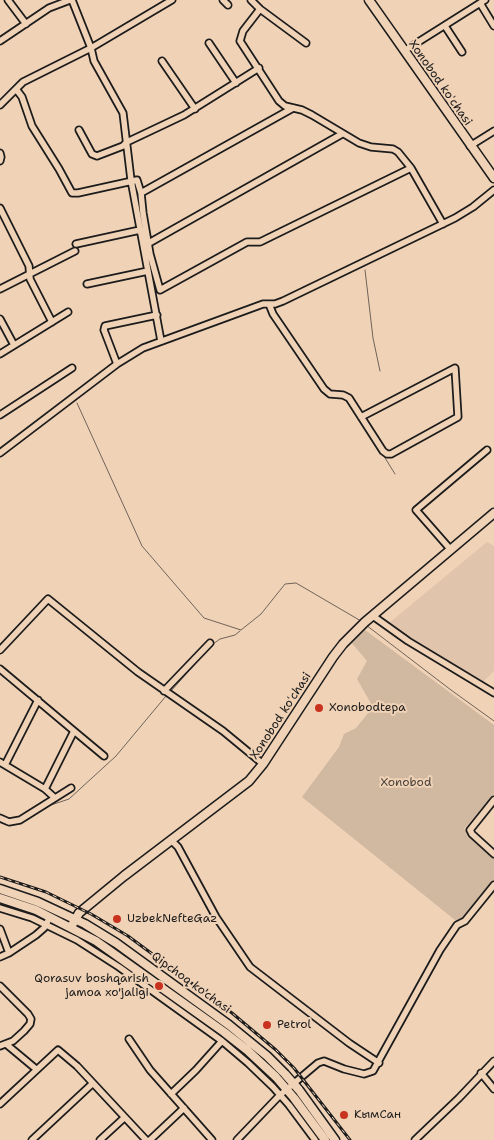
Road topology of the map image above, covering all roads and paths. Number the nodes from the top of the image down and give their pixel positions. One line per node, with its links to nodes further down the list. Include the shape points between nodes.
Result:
1 (8, 0): 10 (street)
2 (71, 0): 10 (street, via 49,8); 16 (street)
3 (172, 0): 16 (street)
4 (223, 0): 8 (street)
5 (251, 0): 9 (street)
6 (369, 0): 17 (main road, Xonobod koʻchasi)
7 (483, 2): 11 (street); 12 (street)
8 (228, 5)
9 (260, 9): 15 (street); 20 (street, via 243,31 240,41)
10 (26, 24): 13 (street)
11 (445, 26): 17 (street); 18 (street)
12 (494, 26)
13 (0, 41)
14 (209, 43): 21 (street)
15 (306, 43)
16 (91, 48): 22 (street); 29 (street, via 98,69 123,113)
17 (404, 51): 30 (main road, Xonobod koʻchasi)
18 (462, 52)
19 (162, 61): 25 (street)
20 (259, 68): 21 (street); 24 (street, via 279,101)
21 (236, 83): 25 (street)
22 (16, 88): 23 (street); 35 (street, via 32,126 72,192)
23 (0, 105)
24 (293, 108): 28 (street, via 312,115); 37 (street)
25 (195, 109): 29 (street)
26 (79, 130): 29 (street, via 94,156)
27 (494, 131): 30 (street)
28 (342, 134): 33 (street, via 371,147 393,149); 41 (street)
29 (127, 142): 35 (street)
30 (470, 146): 34 (main road, Xonobod koʻchasi)
31 (0, 153): 32 (street)
32 (0, 160)
33 (411, 168): 39 (street); 48 (street, via 260,242 247,242)
34 (494, 178)
35 (131, 180): 37 (street, via 136,180); 40 (street)
36 (494, 190): 39 (street)
37 (141, 193): 41 (street)
38 (0, 208): 45 (street, via 28,266)
39 (443, 224): 50 (street, via 283,301)
40 (140, 230): 42 (street); 44 (street)
41 (149, 243): 48 (street)
42 (76, 244)
43 (75, 251): 45 (street)
44 (148, 271): 46 (street); 49 (street)
45 (28, 274): 47 (street); 54 (street)
46 (87, 284)
47 (0, 289)
48 (160, 290): 49 (street)
49 (152, 294): 52 (street)
50 (269, 304): 55 (street); 61 (street, via 324,389 330,394 347,397)
51 (68, 312): 54 (street)
52 (157, 315): 55 (street); 58 (street, via 105,326)
53 (0, 319): 56 (street)
54 (52, 322): 56 (street)
55 (161, 341): 58 (street)
56 (14, 346): 57 (street)
57 (0, 354)
58 (117, 364): 63 (street)
59 (72, 368): 60 (street)
60 (0, 415)
61 (361, 417): 61 (street, via 384,453 391,454 458,417 455,368)
62 (487, 450): 65 (street, via 416,510)
63 (0, 453)
64 (494, 513): 65 (main road, Xonobod koʻchasi)
65 (451, 550): 66 (main road, Xonobod koʻchasi)
66 (372, 616): 71 (street); 76 (main road, Xonobod koʻchasi, via 336,653)
67 (210, 643): 70 (street)
68 (0, 650): 70 (street, via 48,599)
69 (0, 670): 72 (street)
70 (164, 691): 76 (street, via 200,714)
71 (494, 693)
72 (38, 700): 73 (street); 75 (street)
73 (74, 731): 74 (street); 78 (street)
74 (104, 756)
75 (2, 764): 78 (street)
76 (263, 764): 82 (main road, Xonobod koʻchasi, via 243,786)
77 (71, 788): 79 (street)
78 (45, 789): 79 (street)
79 (55, 798): 81 (street, via 20,820 9,822)
80 (494, 800): 83 (street, via 470,830)
81 (0, 818)
82 (172, 841): 90 (main road, Xonobod koʻchasi, via 120,879); 102 (street, via 216,917 250,967)
83 (494, 854)
84 (494, 885): 102 (street, via 465,921 457,925 440,950)
85 (0, 889): 88 (main road, Qipchoq ko'chasi)
86 (0, 898): 89 (main road, Qipchoq ko'chasi)
87 (0, 908): 91 (street)
88 (54, 909): 89 (main road); 90 (main road, Qipchoq ko'chasi)
89 (50, 917): 91 (street); 92 (main road, Qipchoq ko'chasi)
90 (75, 919): 92 (main road, Xonobod koʻchasi); 106 (main road, Qipchoq ko'chasi, via 116,943 229,1025 272,1060)
91 (46, 925): 94 (street); 99 (street, via 109,960)
92 (71, 927): 108 (main road, Qipchoq ko'chasi, via 105,947 224,1032 256,1058)
93 (0, 929): 94 (street)
94 (10, 953): 95 (street)
95 (0, 957)
96 (0, 986): 97 (street)
97 (3, 994): 100 (street, via 31,1019 24,1031)
98 (129, 1039): 109 (street)
99 (222, 1042): 109 (street); 110 (street)
100 (3, 1045): 103 (street)
101 (494, 1061): 104 (street)
102 (379, 1062): 106 (street, via 373,1071 364,1074 321,1062)
103 (36, 1069): 105 (street, via 58,1050); 111 (street)
104 (481, 1073): 107 (street); 123 (street)
105 (92, 1084): 113 (street); 114 (street)
106 (294, 1084): 108 (street); 122 (main road, Qipchoq ko'chasi)
107 (494, 1089)
108 (287, 1090): 110 (street); 121 (main road, Qipchoq ko'chasi)
109 (171, 1094): 112 (street)
110 (280, 1095): 119 (street); 120 (street)
111 (0, 1104)
112 (184, 1108): 117 (street); 118 (street)
113 (124, 1118): 115 (street); 116 (street)
114 (32, 1140)
115 (100, 1140)
116 (146, 1140)
117 (150, 1140)
118 (212, 1140)
119 (237, 1140)
120 (314, 1140)
121 (325, 1140)
122 (336, 1140)
123 (415, 1140)

